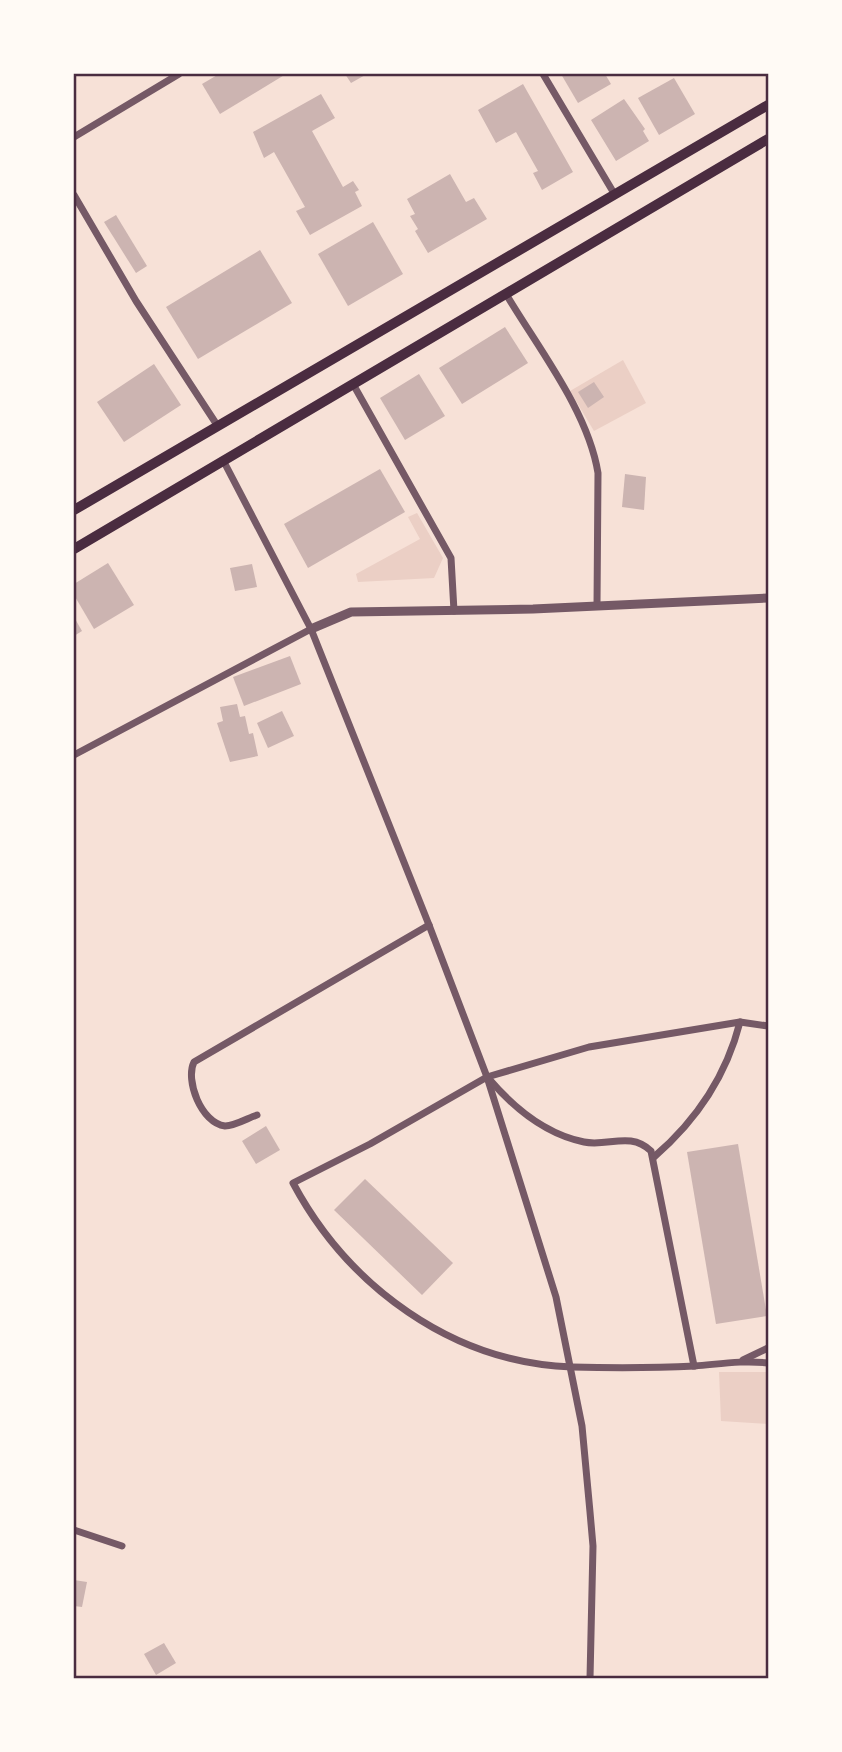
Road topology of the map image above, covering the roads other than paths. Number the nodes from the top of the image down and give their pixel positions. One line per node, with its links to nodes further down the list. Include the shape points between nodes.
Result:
1 (179, 74): 4 (street)
2 (543, 74): 7 (street)
3 (768, 105): 7 (main road)
4 (74, 137)
5 (768, 139): 8 (main road)
6 (74, 195): 10 (street)
7 (615, 195): 10 (main road)
8 (506, 294): 9 (main road); 15 (street, via 595,452)
9 (353, 384): 11 (main road); 16 (street, via 450,558)
10 (216, 425): 12 (main road)
11 (223, 460): 13 (main road); 17 (street)
12 (74, 510)
13 (74, 550)
14 (768, 598): 15 (street)
15 (597, 606): 16 (street)
16 (454, 611): 17 (street, via 351,612)
17 (310, 629): 18 (street); 19 (street)
18 (74, 755)
19 (429, 925): 22 (street); 23 (street, via 194,1062 189,1076 205,1111 222,1126)
20 (740, 1022): 21 (street); 22 (street, via 589,1047); 24 (street, via 713,1090 687,1126)
21 (768, 1026)
22 (487, 1077): 24 (street, via 521,1112 552,1131 587,1143 635,1140); 29 (street, via 556,1297); 29 (street, via 293,1183 345,1258 416,1318 490,1352)
23 (257, 1115)
24 (654, 1157): 28 (street)
25 (768, 1348): 26 (street)
26 (743, 1360): 27 (street); 28 (street)
27 (768, 1363)
28 (694, 1366): 29 (street)
29 (571, 1367): 32 (street, via 582,1426 593,1546)
30 (74, 1530): 31 (street)
31 (122, 1546)
32 (590, 1678)

